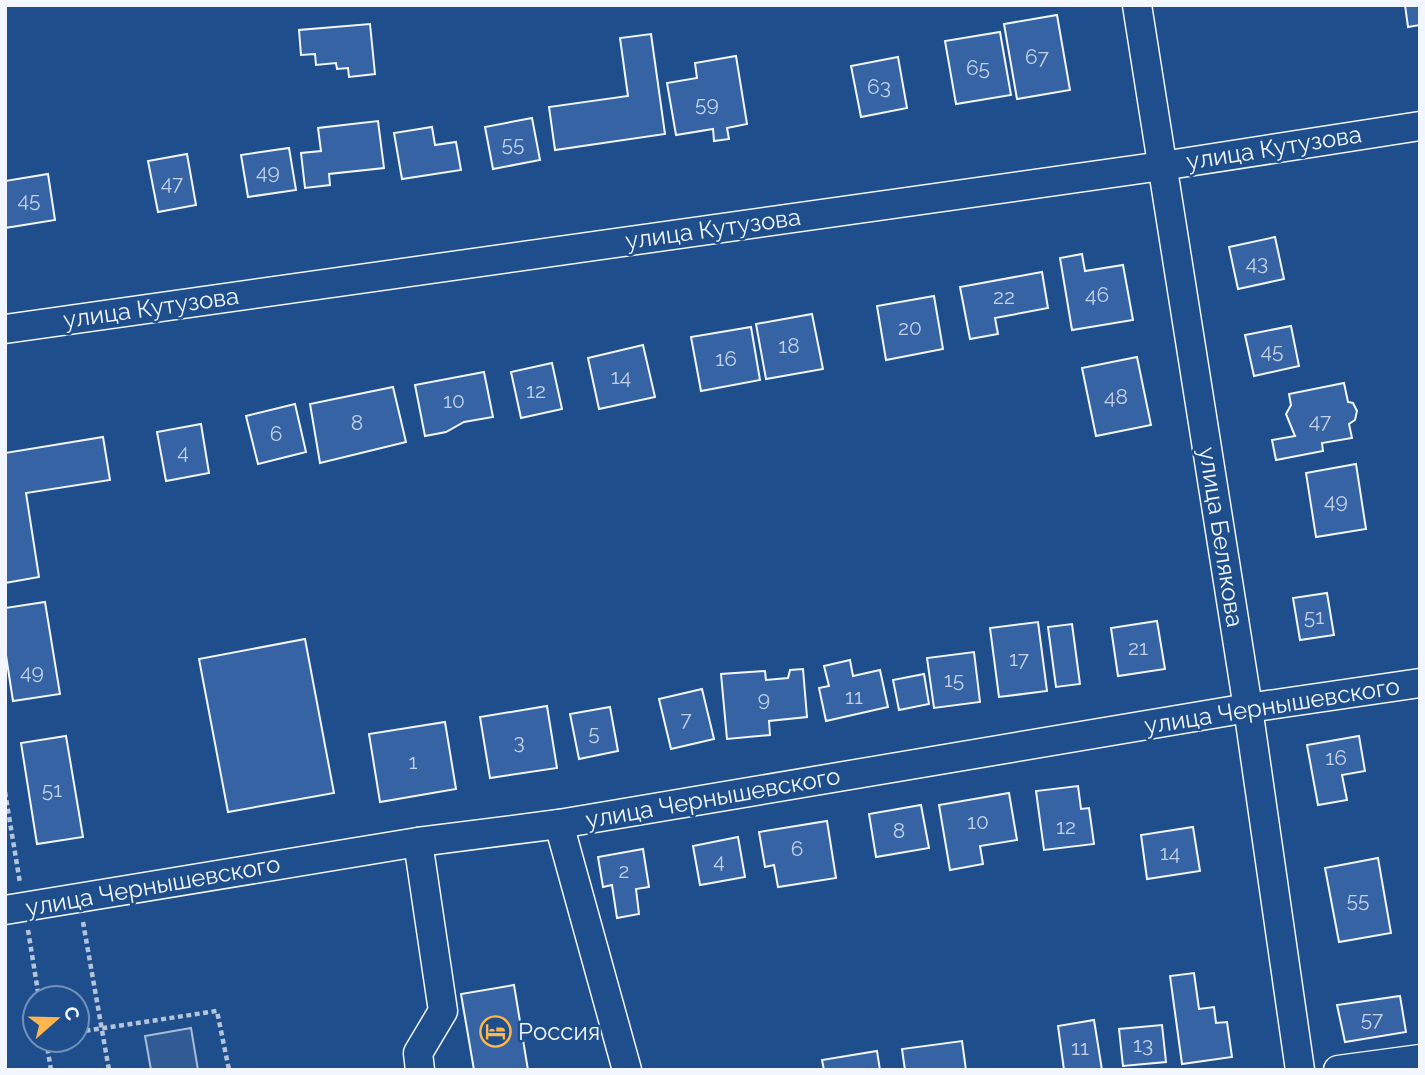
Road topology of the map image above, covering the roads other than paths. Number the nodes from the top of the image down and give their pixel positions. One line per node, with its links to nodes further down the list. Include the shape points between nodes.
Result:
1 (1137, 5): 3 (street, улица Белякова)
2 (1420, 126): 3 (street, улица Кутузова)
3 (1162, 166): 4 (street, улица Кутузова); 6 (street, улица Белякова)
4 (5, 328)
5 (1420, 683): 6 (street, улица Чернышевского)
6 (1248, 708): 7 (street, улица Чернышевского); 13 (street, улица Белякова)
7 (559, 824): 8 (street, улица Чернышевского); 12 (street)
8 (418, 842): 9 (street, улица Чернышевского); 11 (street, via 443,1011 418,1053)
9 (5, 910)
10 (1420, 1059): 14 (street)
11 (420, 1070)
12 (627, 1070)
13 (1300, 1070)
14 (1338, 1070)

